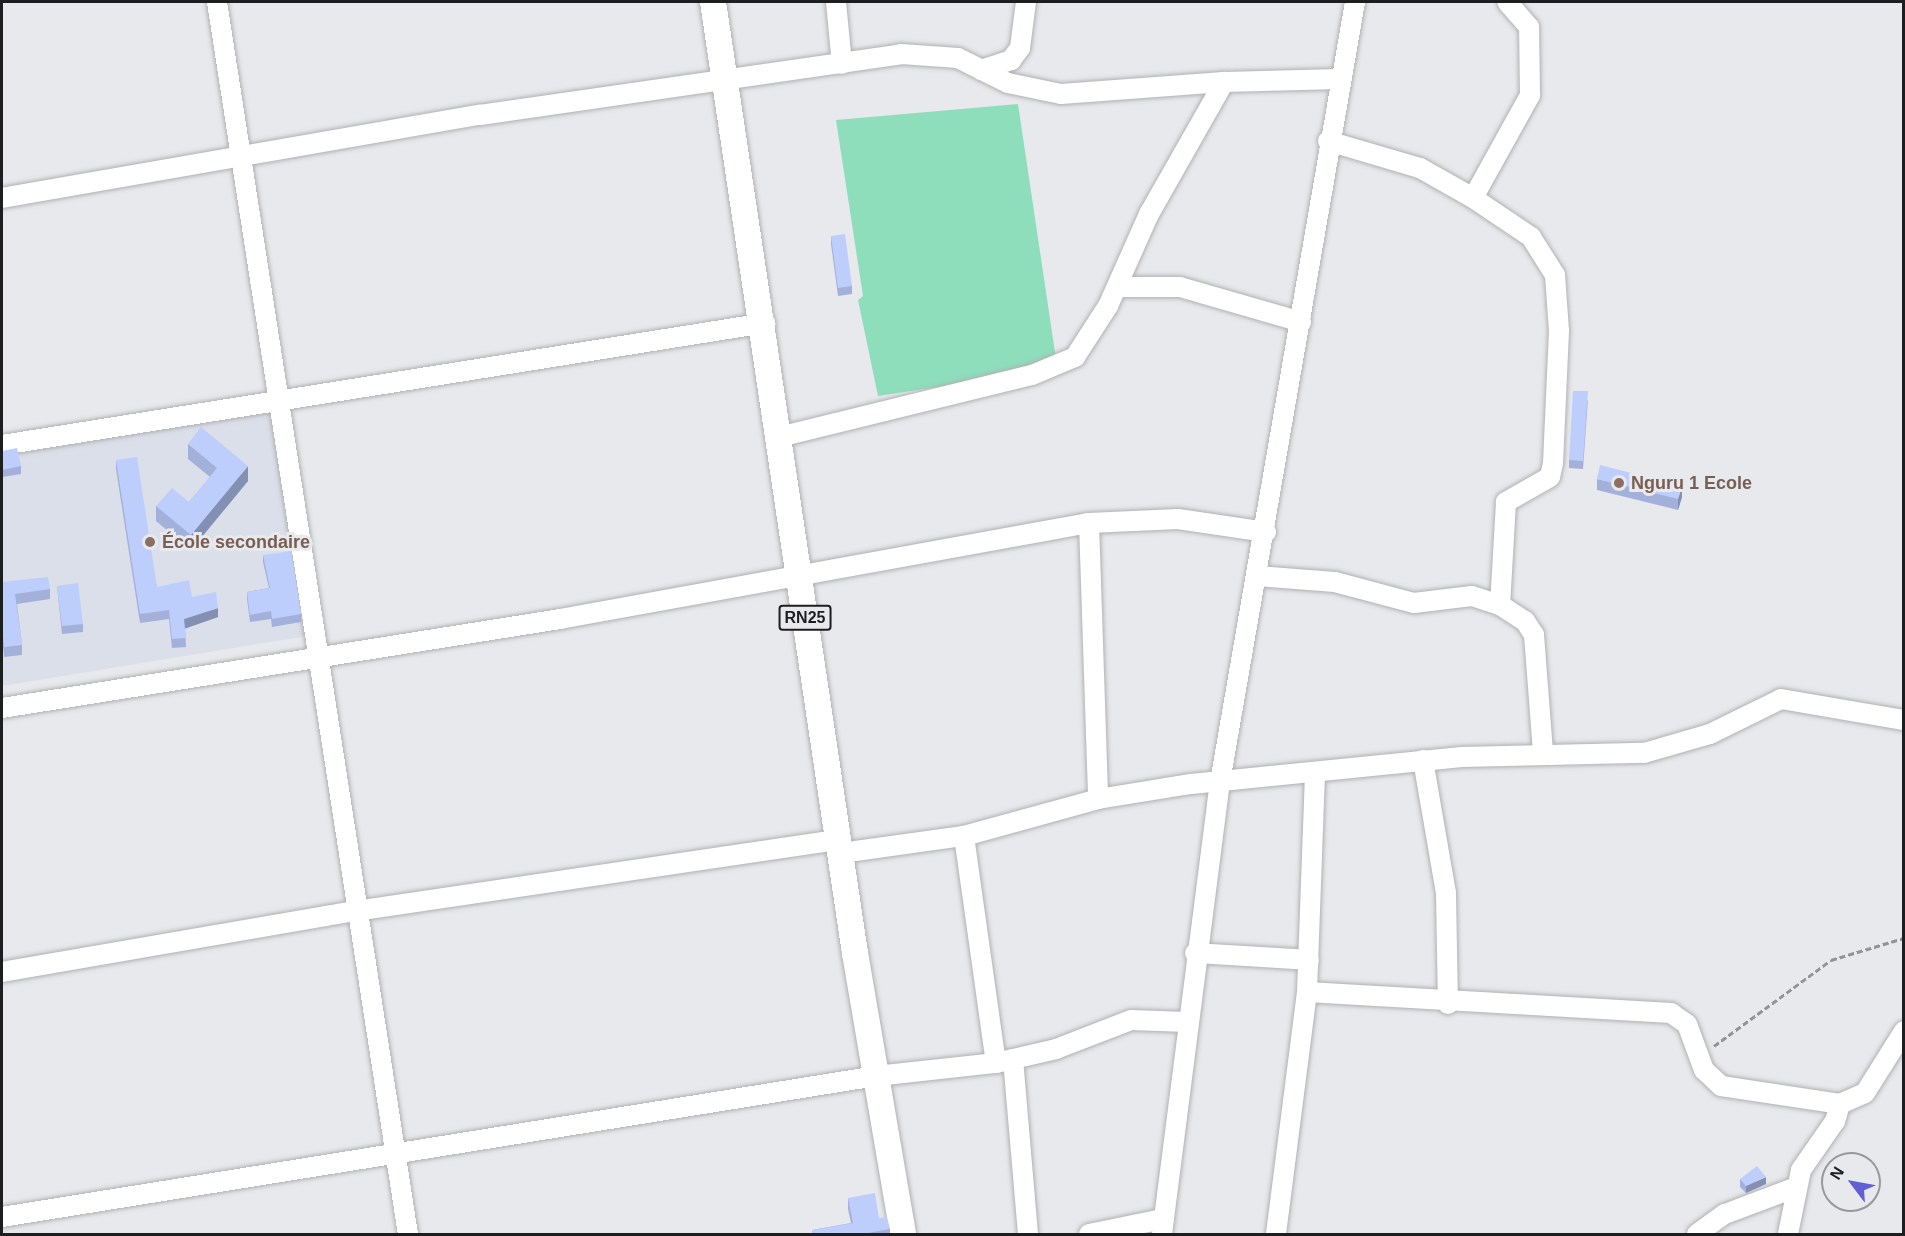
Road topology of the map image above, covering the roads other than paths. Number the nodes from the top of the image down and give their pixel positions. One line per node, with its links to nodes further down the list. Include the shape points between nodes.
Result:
1 (217, 2): 13 (street)
2 (713, 2): 9 (main road, RN25)
3 (837, 2): 7 (street)
4 (1026, 2): 8 (street, via 1020,48 1011,60)
5 (1354, 2): 10 (street)
6 (1507, 2): 15 (street, via 1529,27 1530,95)
7 (842, 64): 8 (street, via 929,52); 9 (street)
8 (981, 70): 11 (street, via 1025,88 1061,94)
9 (725, 78): 13 (street); 18 (main road, RN25)
10 (1339, 79): 11 (street); 12 (street)
11 (1224, 82): 16 (street, via 1149,214)
12 (1328, 141): 15 (street, via 1420,168); 17 (street)
13 (239, 158): 14 (street); 19 (street)
14 (2, 198)
15 (1473, 198): 26 (street, via 1531,237 1546,255 1555,275 1559,331 1550,477 1506,502)
16 (1118, 287): 17 (street, via 1180,288); 20 (street, via 1076,357 1032,375)
17 (1301, 322): 23 (street)
18 (765, 323): 19 (street); 20 (main road, RN25)
19 (278, 404): 21 (street); 27 (street)
20 (779, 436): 25 (main road, RN25)
21 (2, 445)
22 (1089, 523): 23 (street, via 1178,519); 25 (street, via 896,554); 34 (street)
23 (1266, 532): 24 (street)
24 (1257, 576): 26 (street, via 1335,582 1414,603 1472,596); 33 (street)
25 (799, 577): 27 (street); 36 (main road, RN25)
26 (1500, 605): 30 (street, via 1525,621 1534,635)
27 (320, 657): 28 (street); 37 (street)
28 (2, 708)
29 (1904, 720): 30 (street, via 1781,699 1680,746 1644,753)
30 (1543, 753): 31 (street)
31 (1423, 760): 32 (street); 42 (street, via 1446,894)
32 (1315, 772): 33 (street); 39 (street)
33 (1220, 782): 34 (street); 38 (street)
34 (1098, 799): 35 (street)
35 (964, 836): 36 (street); 45 (street)
36 (840, 846): 37 (street); 46 (main road, RN25)
37 (356, 911): 40 (street); 48 (street)
38 (1194, 953): 39 (street); 43 (street)
39 (1309, 960): 41 (street)
40 (2, 972)
41 (1307, 992): 42 (street); 56 (street)
42 (1448, 1004): 47 (street, via 1671,1013 1687,1024 1698,1059 1710,1080 1721,1086)
43 (1187, 1022): 45 (street, via 1131,1020); 51 (street)
44 (1904, 1031): 47 (street, via 1865,1092)
45 (1005, 1061): 46 (street); 54 (street)
46 (876, 1076): 48 (street); 53 (main road, RN25)
47 (1840, 1104): 49 (street)
48 (395, 1157): 50 (street); 52 (street)
49 (1794, 1188): 57 (street, via 1725,1214); 58 (street)
50 (2, 1217)
51 (1163, 1227): 55 (street)
52 (408, 1234)
53 (903, 1234)
54 (1028, 1234)
55 (1089, 1234)
56 (1276, 1234)
57 (1697, 1234)
58 (1788, 1234)

